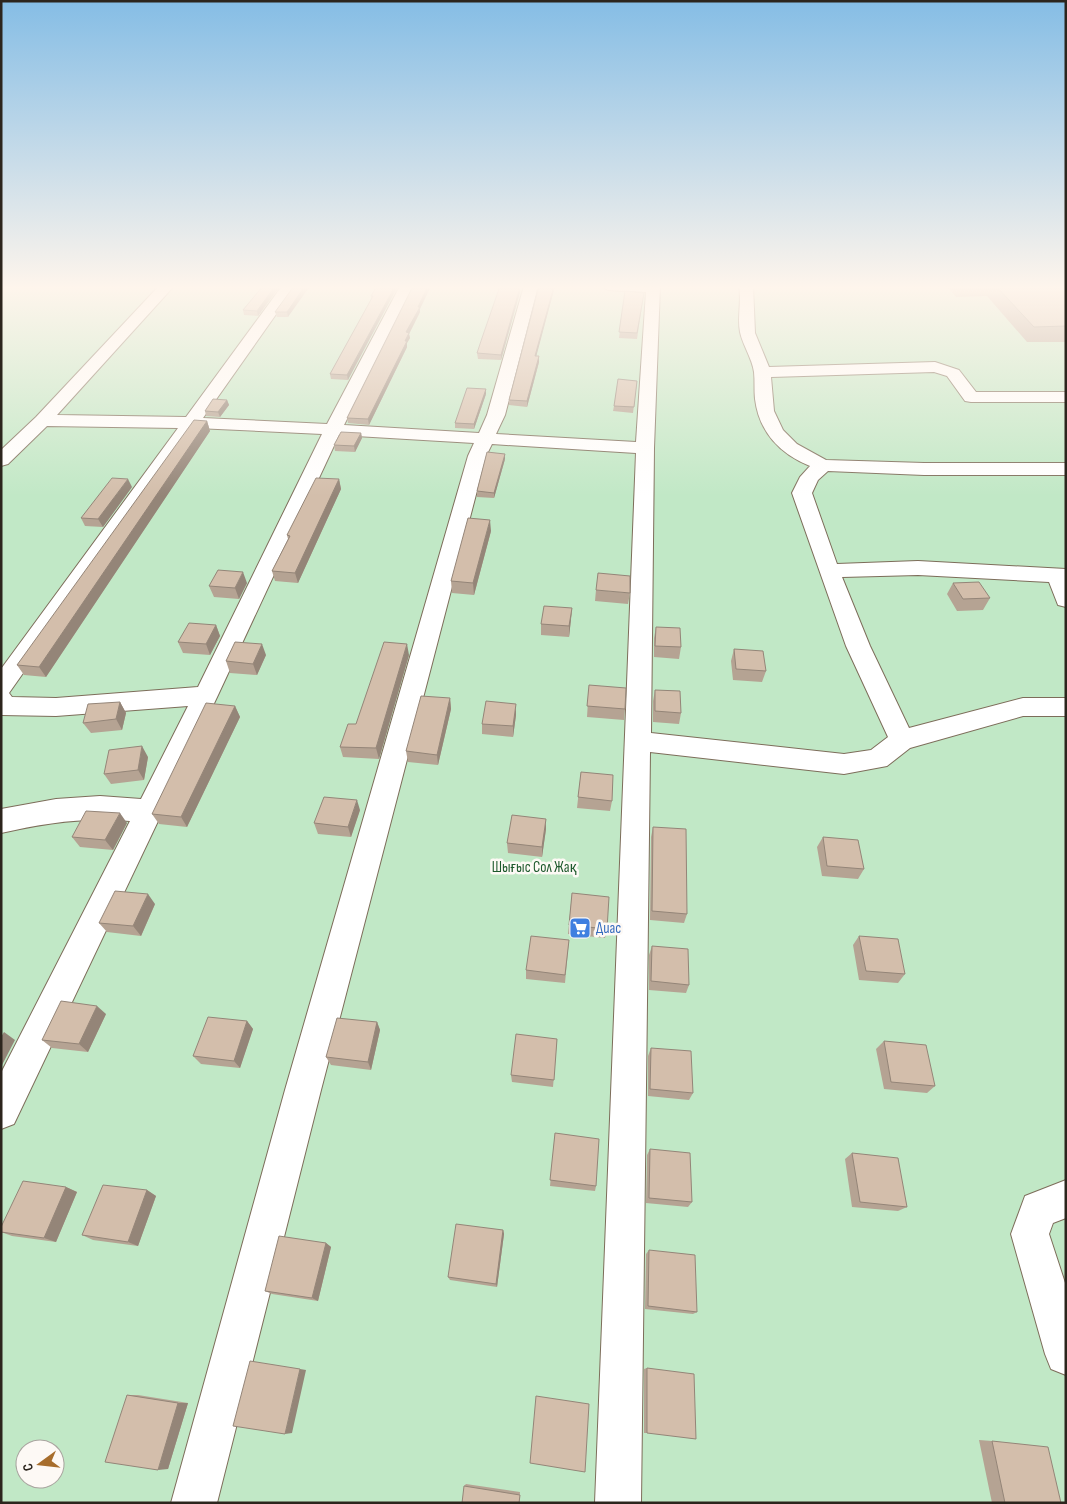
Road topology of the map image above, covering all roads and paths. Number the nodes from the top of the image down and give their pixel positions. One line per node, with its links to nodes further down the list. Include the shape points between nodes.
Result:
1 (102, 356): 9 (street)
2 (238, 356): 10 (street)
3 (371, 356): 11 (street)
4 (512, 356): 12 (street, via 496,415)
5 (650, 356): 13 (street)
6 (758, 356): 7 (street)
7 (762, 372): 8 (street, via 935,367 954,373 971,397); 15 (street, via 768,424 779,440 808,459)
8 (1066, 397)
9 (42, 421): 10 (street); 14 (street)
10 (190, 423): 11 (street); 20 (street)
11 (333, 429): 12 (street); 21 (street)
12 (486, 438): 13 (street); 31 (street, via 477,456 460,517)
13 (645, 448): 25 (street)
14 (1, 460)
15 (823, 464): 16 (street, via 924,470); 17 (street, via 810,477 802,493)
16 (1066, 469)
17 (829, 571): 18 (street, via 918,568); 24 (street, via 858,646)
18 (1062, 576): 19 (street)
19 (1066, 600)
20 (1, 687)
21 (206, 695): 22 (street, via 56,707 3,706); 26 (street)
22 (1, 700)
23 (1066, 707): 24 (street, via 1023,708)
24 (902, 740): 25 (street, via 878,759 844,764)
25 (637, 741): 32 (street)
26 (148, 811): 27 (street, via 100,807 56,810); 28 (street)
27 (1, 821)
28 (1, 1111)
29 (1066, 1199): 30 (street, via 1039,1210 1030,1234)
30 (1066, 1354)
31 (194, 1503)
32 (618, 1503)

